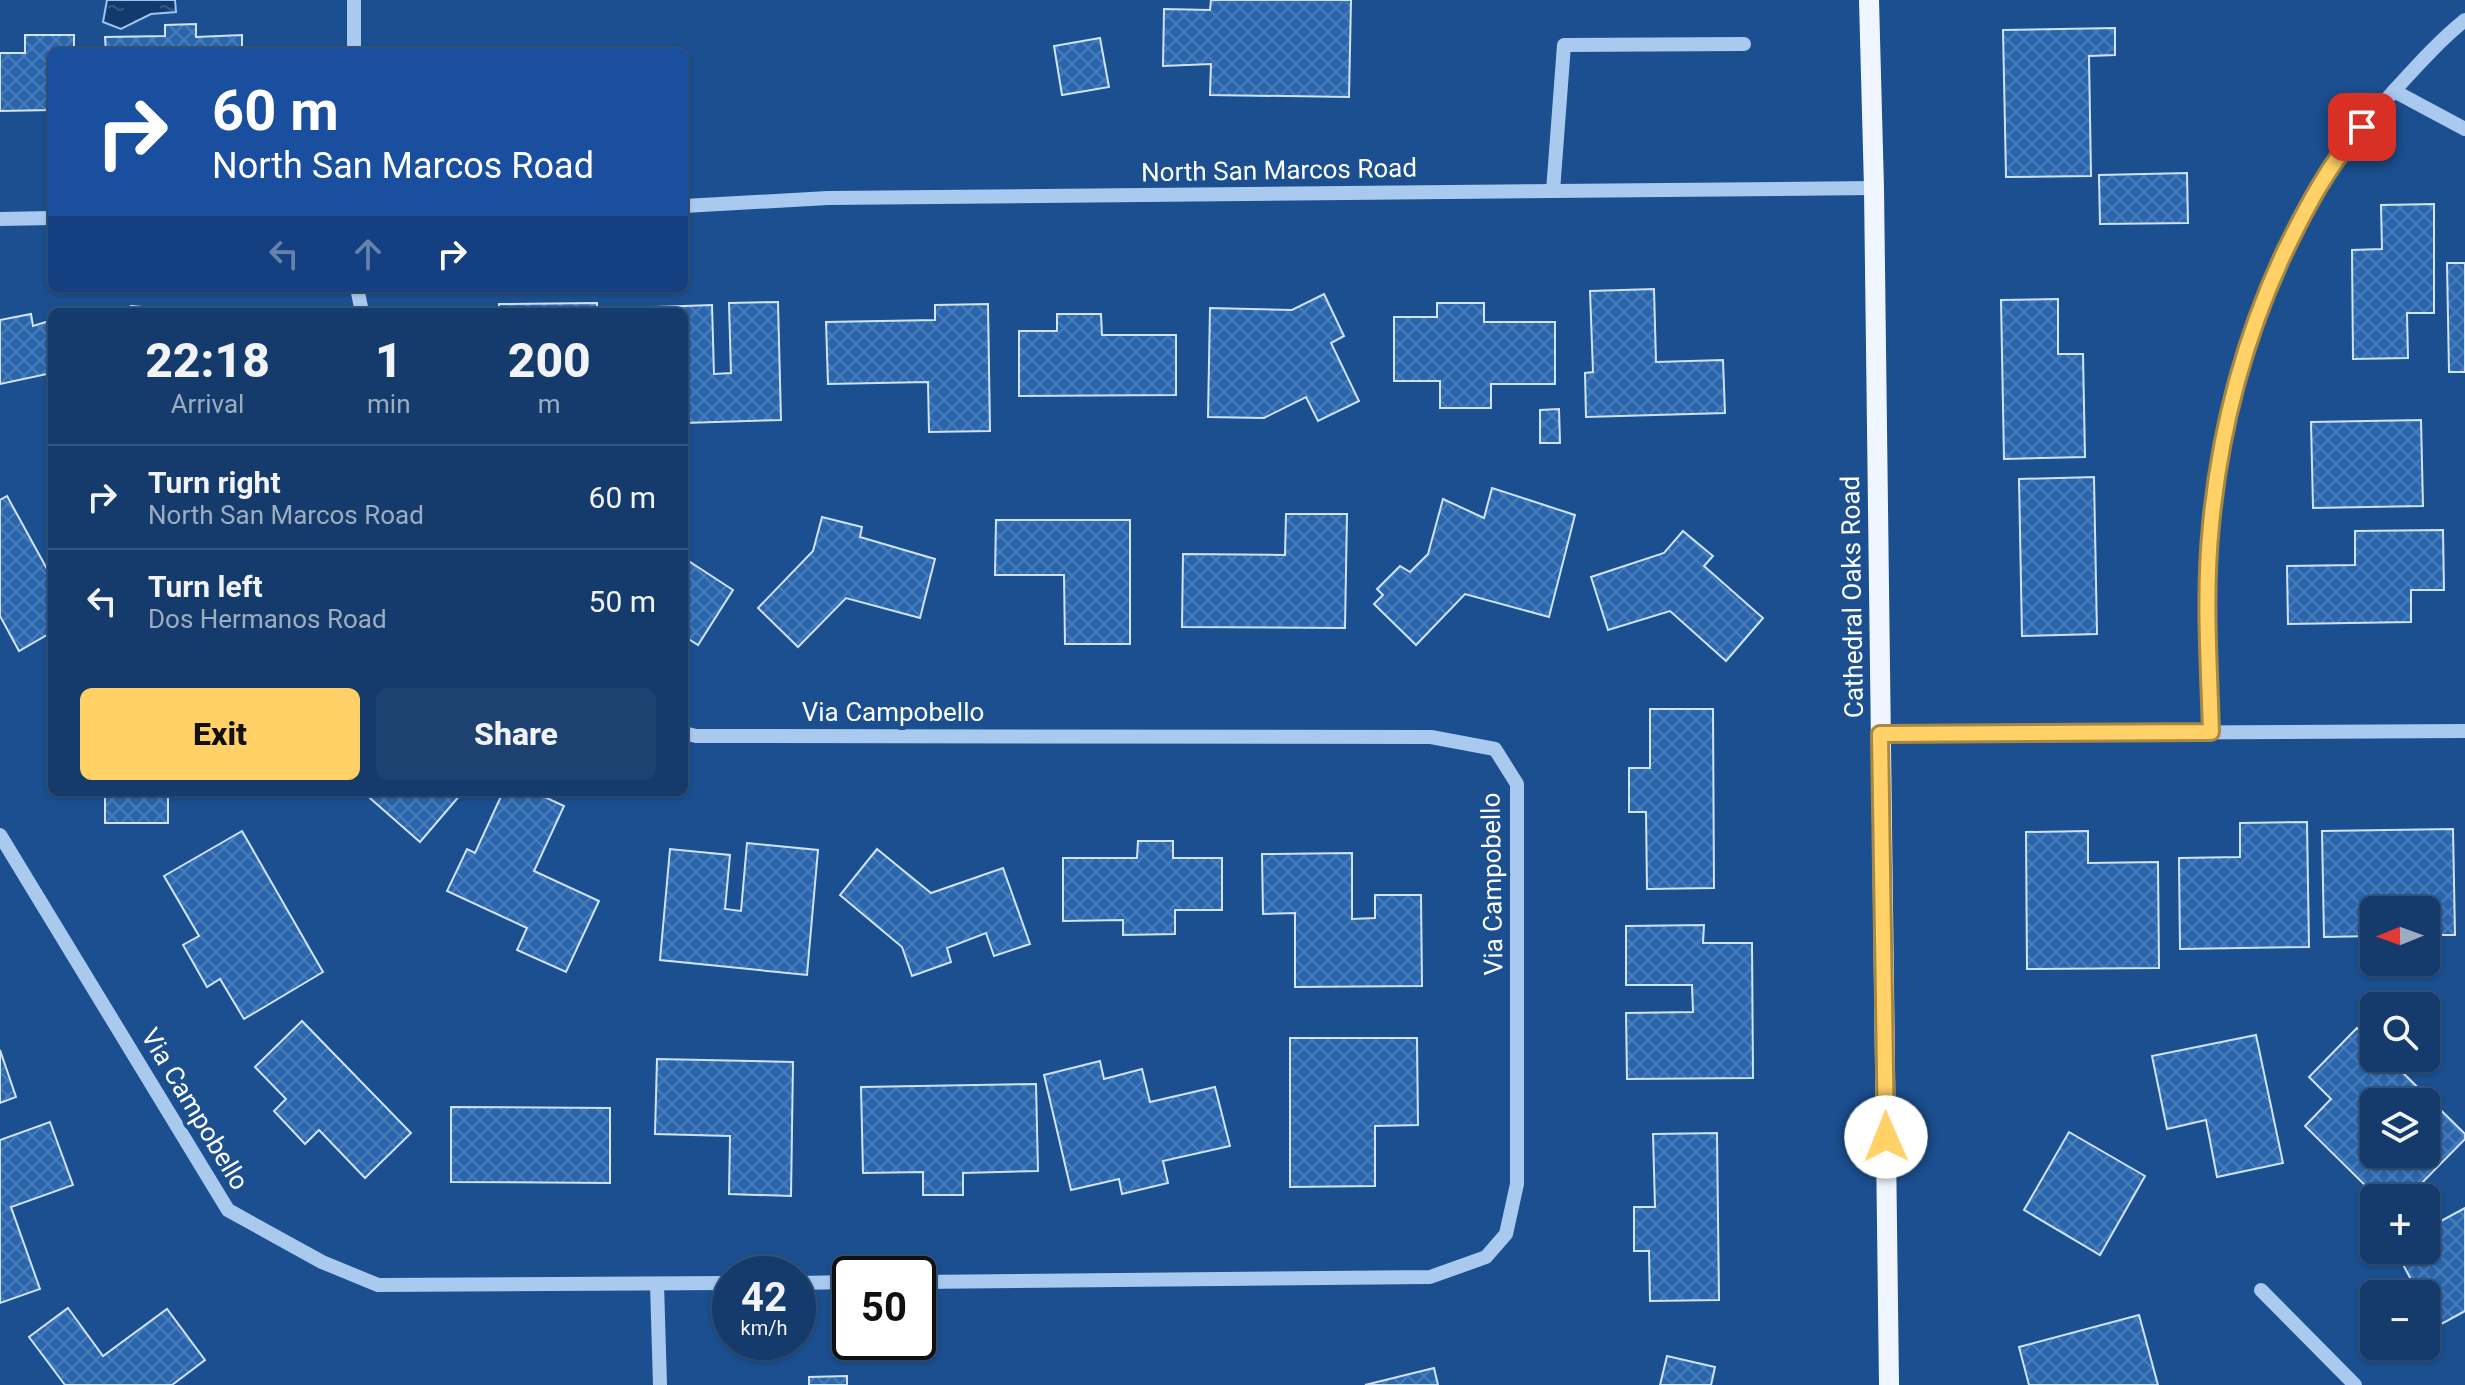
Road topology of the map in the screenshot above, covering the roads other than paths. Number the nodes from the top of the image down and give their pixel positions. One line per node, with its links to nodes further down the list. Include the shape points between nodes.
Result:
1 (354, 0): 5 (street)
2 (1869, 0): 8 (main road, Cathedral Oaks Road)
3 (2465, 20): 6 (street, via 2433,46)
4 (1744, 44): 9 (street, via 1564,45)
5 (354, 48)
6 (2394, 91): 7 (street); 14 (street, via 2346,145 2302,215 2267,289 2240,366 2221,446 2211,527)
7 (2465, 129)
8 (1874, 188): 9 (street, North San Marcos Road); 16 (main road, Cathedral Oaks Road)
9 (1553, 191): 10 (street, North San Marcos Road, via 828,198)
10 (688, 206)
11 (48, 218): 12 (street)
12 (0, 219)
13 (2465, 731): 14 (street)
14 (2211, 732): 16 (street)
15 (688, 734): 18 (street, Via Campobello, via 1431,737 1495,749 1517,784 1517,1184 1506,1234 1486,1257 1430,1277)
16 (1880, 734): 23 (main road, Cathedral Oaks Road)
17 (0, 835): 20 (street, Via Campobello, via 228,1210 322,1262 378,1285)
18 (936, 1282)
19 (712, 1283): 20 (street, Via Campobello)
20 (657, 1284): 22 (street)
21 (2261, 1290): 24 (street)
22 (660, 1385)
23 (1889, 1385)
24 (2355, 1385)

